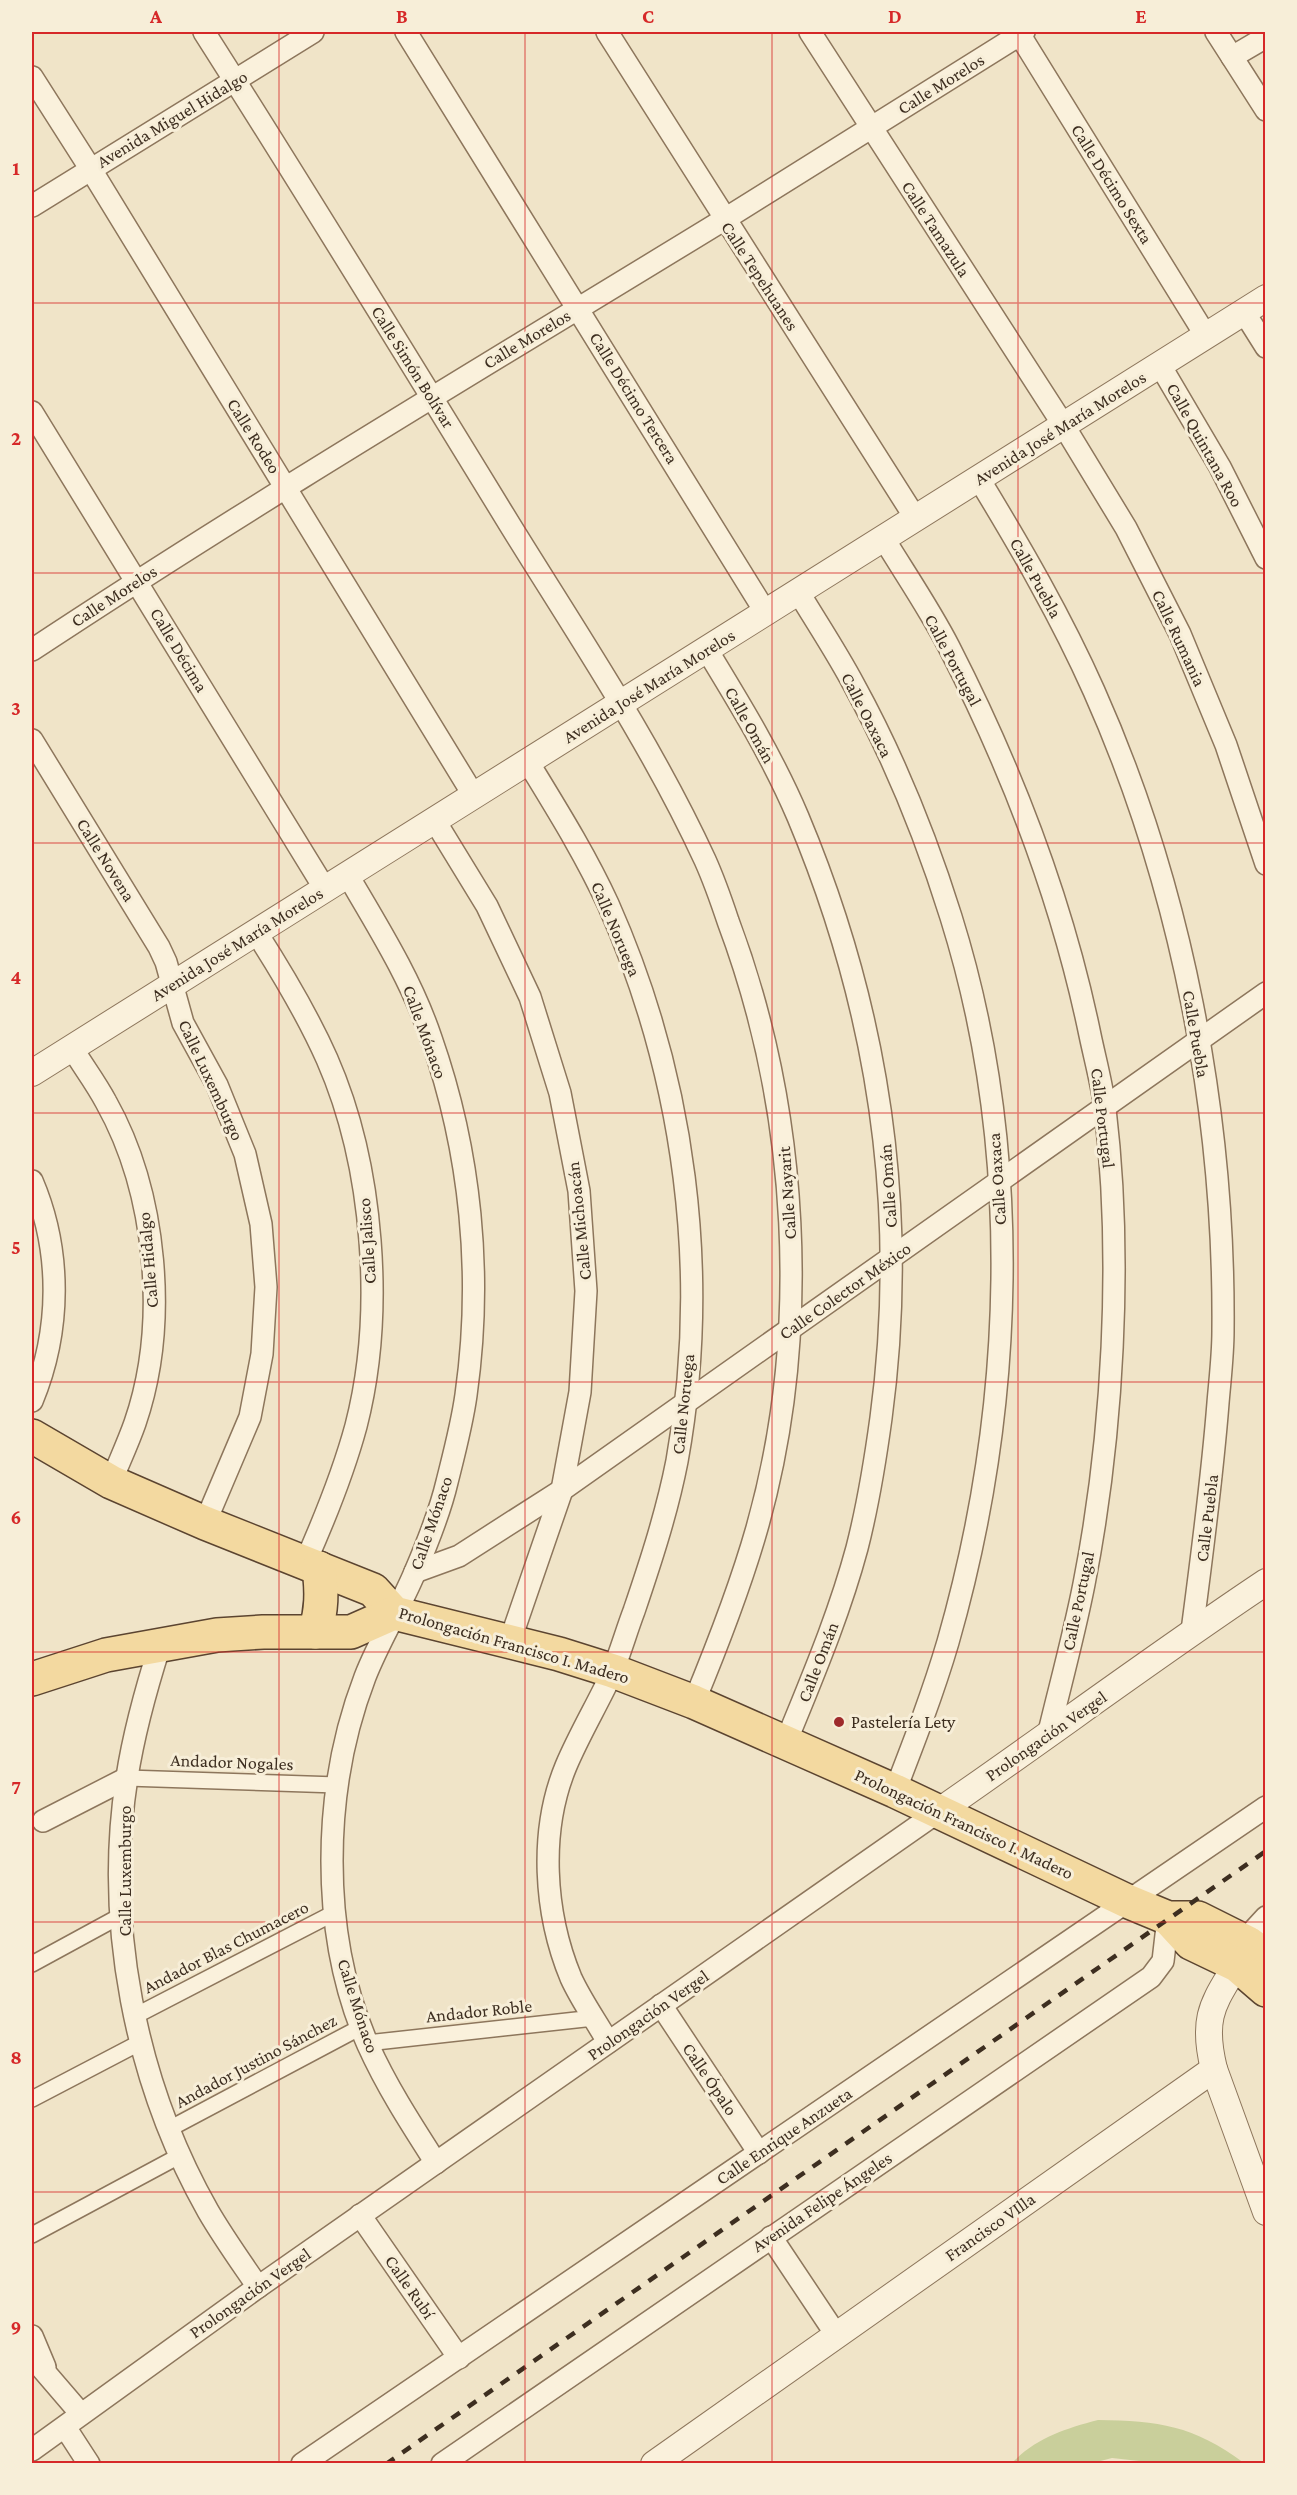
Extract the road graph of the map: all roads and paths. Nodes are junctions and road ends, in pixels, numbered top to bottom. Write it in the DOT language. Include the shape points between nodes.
graph roads {
  1 [pos="204,32"];
  2 [pos="313,32"];
  3 [pos="406,32"];
  4 [pos="607,32"];
  5 [pos="810,32"];
  6 [pos="1021,32"];
  7 [pos="1216,32"];
  8 [pos="1266,37"];
  9 [pos="1232,57"];
  10 [pos="32,77"];
  11 [pos="235,81"];
  12 [pos="1266,110"];
  13 [pos="871,129"];
  14 [pos="90,168"];
  15 [pos="32,206"];
  16 [pos="724,220"];
  17 [pos="1266,298"];
  18 [pos="578,308"];
  19 [pos="1244,312"];
  20 [pos="1206,336"];
  21 [pos="1266,347"];
  22 [pos="1160,365"];
  23 [pos="431,397"];
  24 [pos="32,412"];
  25 [pos="1064,426"];
  26 [pos="980,479"];
  27 [pos="286,489"];
  28 [pos="916,519"];
  29 [pos="884,539"];
  30 [pos="1266,558"];
  31 [pos="137,580"];
  32 [pos="799,593"];
  33 [pos="766,613"];
  34 [pos="32,650"];
  35 [pos="707,650"];
  36 [pos="620,704"];
  37 [pos="32,740"];
  38 [pos="528,762"];
  39 [pos="474,796"];
  40 [pos="435,821"];
  41 [pos="1266,864"];
  42 [pos="347,874"];
  43 [pos="325,889"];
  44 [pos="256,932"];
  45 [pos="172,985"];
  46 [pos="1266,993"];
  47 [pos="1198,1040"];
  48 [pos="72,1048"];
  49 [pos="33,1069"];
  50 [pos="1105,1107"];
  51 [pos="32,1181"];
  52 [pos="1000,1182"];
  53 [pos="892,1258"];
  54 [pos="789,1330"];
  55 [pos="32,1401"];
  56 [pos="685,1404"];
  57 [pos="32,1436"];
  58 [pos="111,1482"];
  59 [pos="562,1490"];
  60 [pos="205,1523"];
  61 [pos="312,1566"];
  62 [pos="415,1572"];
  63 [pos="1266,1582"];
  64 [pos="394,1613"];
  65 [pos="1192,1631"];
  66 [pos="315,1632"];
  67 [pos="510,1641"];
  68 [pos="160,1645"];
  69 [pos="613,1671"];
  70 [pos="32,1678"];
  71 [pos="694,1702"];
  72 [pos="1048,1736"];
  73 [pos="786,1742"];
  74 [pos="127,1778"];
  75 [pos="337,1785"];
  76 [pos="895,1791"];
  77 [pos="1266,1807"];
  78 [pos="938,1812"];
  79 [pos="37,1824"];
  80 [pos="1127,1901"];
  81 [pos="334,1913"];
  82 [pos="122,1915"];
  83 [pos="1168,1918"];
  84 [pos="1254,1945"];
  85 [pos="32,1964"];
  86 [pos="1266,1990"];
  87 [pos="661,2006"];
  88 [pos="135,2016"];
  89 [pos="594,2018"];
  90 [pos="364,2035"];
  91 [pos="141,2042"];
  92 [pos="608,2042"];
  93 [pos="1214,2069"];
  94 [pos="32,2099"];
  95 [pos="169,2129"];
  96 [pos="759,2153"];
  97 [pos="181,2155"];
  98 [pos="436,2163"];
  99 [pos="1266,2212"];
  100 [pos="360,2215"];
  101 [pos="32,2235"];
  102 [pos="771,2237"];
  103 [pos="258,2287"];
  104 [pos="32,2336"];
  105 [pos="837,2336"];
  106 [pos="32,2357"];
  107 [pos="459,2358"];
  108 [pos="49,2376"];
  109 [pos="73,2420"];
  110 [pos="32,2450"];
  111 [pos="89,2463"];
  112 [pos="302,2463"];
  113 [pos="442,2463"];
  114 [pos="654,2463"];
  1 -- 11 [label="street, Calle Simón Bolívar"];
  2 -- 11 [label="street, Avenida Miguel Hidalgo"];
  3 -- 18 [label="street, Calle Décimo Tercera"];
  4 -- 16 [label="street, Calle Tepehuanes"];
  5 -- 13 [label="street, Calle Tamazula"];
  6 -- 13 [label="street, Calle Morelos"];
  6 -- 20 [label="street, Calle Décimo Sexta"];
  7 -- 9 [label="street"];
  8 -- 9 [label="street"];
  9 -- 12 [label="street"];
  10 -- 14 [label="street, Calle Rodeo"];
  11 -- 14 [label="street, Avenida Miguel Hidalgo"];
  11 -- 23 [label="street, Calle Simón Bolívar"];
  13 -- 16 [label="street, Calle Morelos"];
  13 -- 25 [label="street, Calle Tamazula"];
  14 -- 15 [label="street, Avenida Miguel Hidalgo"];
  14 -- 27 [label="street, Calle Rodeo"];
  16 -- 18 [label="street, Calle Morelos"];
  16 -- 28 [label="street, Calle Tepehuanes"];
  17 -- 19 [label="street, Avenida José María Morelos"];
  18 -- 23 [label="street, Calle Morelos"];
  18 -- 33 [label="street, Calle Décimo Tercera"];
  19 -- 20 [label="street, Avenida José María Morelos"];
  19 -- 21 [label="street"];
  20 -- 22 [label="street, Avenida José María Morelos"];
  22 -- 25 [label="street, Avenida José María Morelos"];
  22 -- 30 [label="street, Calle Quintana Roo" via="1220,467"];
  23 -- 27 [label="street, Calle Morelos"];
  23 -- 36 [label="street, Calle Simón Bolívar"];
  24 -- 31 [label="street, Calle Décima"];
  25 -- 26 [label="street, Avenida José María Morelos"];
  25 -- 41 [label="street, Calle Rumania" via="1126,528 1180,634 1226,745"];
  26 -- 28 [label="street, Avenida José María Morelos"];
  26 -- 47 [label="street, Calle Puebla" via="1051,603 1094,692 1139,805 1174,921"];
  27 -- 31 [label="street, Calle Morelos"];
  27 -- 39 [label="street, Calle Rodeo"];
  28 -- 29 [label="street, Avenida José María Morelos"];
  29 -- 32 [label="street, Avenida José María Morelos"];
  29 -- 50 [label="street, Calle Portugal" via="947,644 1009,775 1046,869 1080,987"];
  31 -- 34 [label="street, Calle Morelos"];
  31 -- 43 [label="street, Calle Décima"];
  32 -- 33 [label="street, Avenida José María Morelos"];
  32 -- 52 [label="street, Calle Oaxaca" via="854,685 887,752 951,917 987,1070"];
  33 -- 35 [label="street, Avenida José María Morelos"];
  35 -- 36 [label="street, Avenida José María Morelos"];
  35 -- 53 [label="street, Calle Omán" via="756,731 797,815 833,907 872,1053 888,1160"];
  36 -- 38 [label="street, Avenida José María Morelos"];
  36 -- 54 [label="street, Calle Nayarit" via="664,777 707,865 745,965 767,1048 783,1138 791,1244"];
  37 -- 45 [label="street, Calle Novena" via="159,947"];
  38 -- 39 [label="street, Avenida José María Morelos"];
  38 -- 56 [label="street, Calle Noruega" via="607,903 641,988 662,1059 689,1214 692,1301"];
  39 -- 40 [label="street, Avenida José María Morelos"];
  40 -- 42 [label="street, Avenida José María Morelos"];
  40 -- 59 [label="street, Calle Michoacán" via="487,906 530,997 560,1093 569,1137 579,1191 586,1291 580,1392"];
  42 -- 43 [label="street, Avenida José María Morelos"];
  42 -- 62 [label="street, Calle Mónaco" via="394,952 431,1036 456,1124 471,1214 474,1306 466,1397 446,1486"];
  43 -- 44 [label="street, Avenida José María Morelos"];
  44 -- 45 [label="street, Avenida José María Morelos"];
  44 -- 61 [label="street, Calle Jalisco" via="296,995 328,1061 352,1132 368,1225 372,1278 369,1352 356,1425"];
  45 -- 48 [label="street, Avenida José María Morelos"];
  45 -- 60 [label="street, Calle Luxemburgo" via="183,1023 218,1085 245,1154 261,1224 266,1287 262,1354 249,1417"];
  46 -- 47 [label="street, Calle Colector México"];
  47 -- 50 [label="street, Calle Colector México"];
  47 -- 65 [label="street, Calle Puebla" via="1219,1184 1224,1333 1212,1481"];
  48 -- 49 [label="street, Avenida José María Morelos"];
  48 -- 58 [label="street, Calle Hidalgo" via="107,1103 133,1163 149,1227 155,1292 150,1358 136,1422"];
  50 -- 52 [label="street, Calle Colector México"];
  50 -- 72 [label="street, Calle Portugal" via="1113,1269 1105,1433 1084,1584"];
  51 -- 55 [label="street" via="41,1203 53,1260 54,1319 42,1376"];
  52 -- 53 [label="street, Calle Colector México"];
  52 -- 76 [label="street, Calle Oaxaca" via="1002,1285 987,1466 948,1642"];
  53 -- 54 [label="street, Calle Colector México"];
  53 -- 73 [label="street, Calle Omán" via="889,1357 871,1486 832,1630"];
  54 -- 56 [label="street, Calle Colector México"];
  54 -- 71 [label="street, Calle Nayarit" via="778,1433 758,1525 731,1613"];
  56 -- 59 [label="street, Calle Colector México"];
  56 -- 69 [label="street, Calle Noruega" via="661,1530"];
  57 -- 58 [label="main road, Prolongación Francisco I. Madero"];
  58 -- 60 [label="main road, Prolongación Francisco I. Madero"];
  59 -- 62 [label="street, Calle Colector México" via="459,1556"];
  59 -- 67 [label="street, Calle Michoacán"];
  60 -- 61 [label="main road, Prolongación Francisco I. Madero"];
  61 -- 64 [label="main road, Prolongación Francisco I. Madero" via="373,1590"];
  61 -- 66 [label="main road" via="322,1592"];
  62 -- 64 [label="street, Calle Mónaco"];
  63 -- 65 [label="street, Prolongación Vergel"];
  64 -- 66 [label="main road" via="351,1632"];
  64 -- 67 [label="main road, Prolongación Francisco I. Madero"];
  64 -- 75 [label="street, Calle Mónaco" via="356,1704"];
  65 -- 72 [label="street, Prolongación Vergel"];
  66 -- 68 [label="main road" via="217,1635"];
  67 -- 69 [label="main road, Prolongación Francisco I. Madero"];
  68 -- 70 [label="main road"];
  68 -- 74 [label="street, Calle Luxemburgo" via="140,1711"];
  69 -- 71 [label="main road, Prolongación Francisco I. Madero"];
  69 -- 89 [label="street, Calle Noruega" via="565,1768 550,1825 548,1872 554,1921 571,1978"];
  71 -- 73 [label="main road, Prolongación Francisco I. Madero"];
  72 -- 78 [label="street, Prolongación Vergel"];
  73 -- 76 [label="main road, Prolongación Francisco I. Madero"];
  74 -- 75 [label="street, Andador Nogales"];
  74 -- 79 [label="street"];
  74 -- 82 [label="street, Calle Luxemburgo" via="121,1838"];
  75 -- 81 [label="street, Calle Mónaco" via="331,1849"];
  76 -- 78 [label="main road, Prolongación Francisco I. Madero"];
  77 -- 80 [label="street, Calle Enrique Anzueta"];
  78 -- 80 [label="main road, Prolongación Francisco I. Madero"];
  78 -- 87 [label="street, Prolongación Vergel"];
  80 -- 83 [label="main road, Prolongación Francisco I. Madero"];
  80 -- 96 [label="street, Calle Enrique Anzueta"];
  81 -- 88 [label="street, Andador Blas Chumacero"];
  81 -- 90 [label="street, Calle Mónaco" via="344,1971"];
  82 -- 85 [label="street"];
  82 -- 88 [label="street, Calle Luxemburgo"];
  83 -- 84 [label="main road, Prolongación Francisco I. Madero" via="1198,1918"];
  83 -- 102 [label="street, Avenida Felipe Ángeles" via="1163,1961 1151,1977"];
  84 -- 86 [label="main road, Prolongación Francisco I. Madero"];
  84 -- 93 [label="street" via="1215,2000 1208,2022"];
  87 -- 92 [label="street, Prolongación Vergel"];
  87 -- 96 [label="street, Calle Ópalo"];
  88 -- 91 [label="street, Calle Luxemburgo"];
  89 -- 90 [label="street, Andador Roble"];
  89 -- 92 [label="street, Calle Noruega"];
  90 -- 95 [label="street, Andador Justino Sánchez"];
  90 -- 98 [label="street, Calle Mónaco" via="398,2105"];
  91 -- 94 [label="street"];
  91 -- 95 [label="street, Calle Luxemburgo"];
  92 -- 98 [label="street, Prolongación Vergel"];
  93 -- 99 [label="street"];
  93 -- 105 [label="street, Francisco VIlla"];
  95 -- 97 [label="street, Calle Luxemburgo"];
  96 -- 107 [label="street, Calle Enrique Anzueta"];
  97 -- 101 [label="street"];
  97 -- 103 [label="street, Calle Luxemburgo" via="208,2211"];
  98 -- 100 [label="street, Prolongación Vergel"];
  100 -- 103 [label="street, Prolongación Vergel"];
  100 -- 107 [label="street, Calle Rubí"];
  102 -- 105 [label="street"];
  102 -- 113 [label="street, Avenida Felipe Ángeles"];
  103 -- 109 [label="street, Prolongación Vergel"];
  104 -- 108 [label="street"];
  105 -- 114 [label="street, Francisco VIlla"];
  106 -- 108 [label="street"];
  107 -- 112 [label="street, Calle Enrique Anzueta"];
  108 -- 109 [label="street"];
  109 -- 110 [label="street, Prolongación Vergel"];
  109 -- 111 [label="street"];
}
